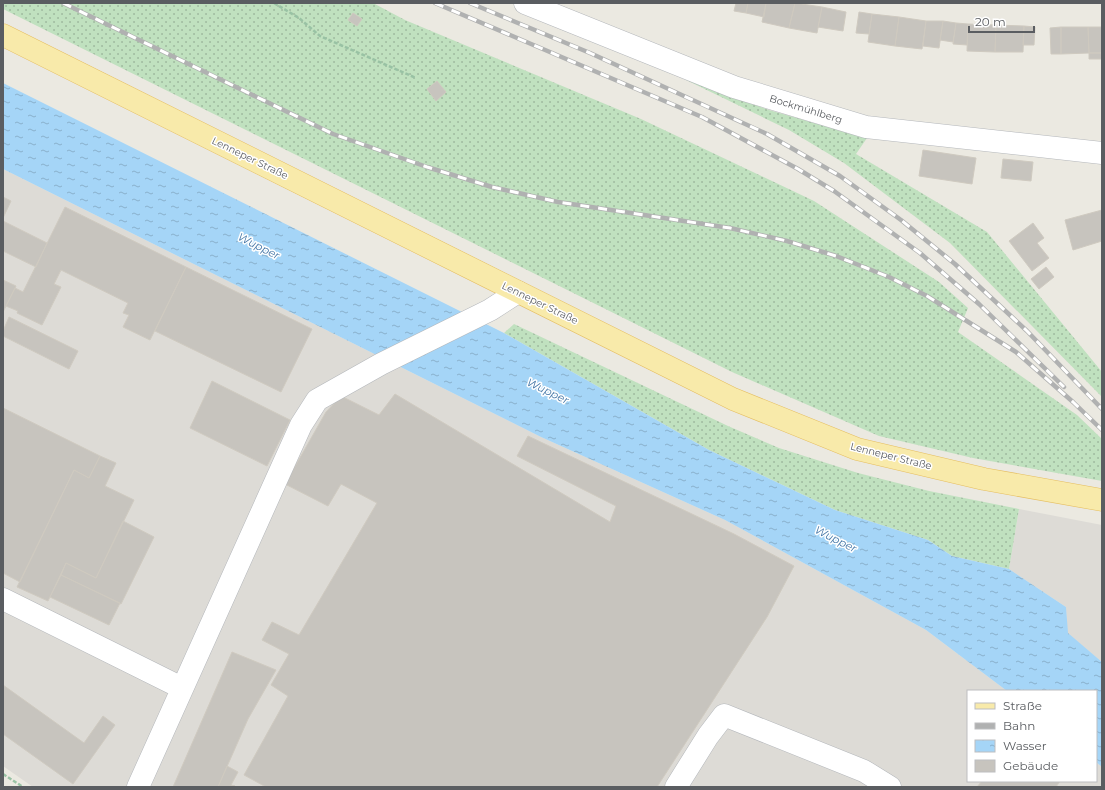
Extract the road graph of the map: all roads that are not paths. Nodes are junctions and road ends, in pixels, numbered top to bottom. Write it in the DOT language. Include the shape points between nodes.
graph roads {
  1 [pos="525,3"];
  2 [pos="3,36"];
  3 [pos="1102,153"];
  4 [pos="518,292"];
  5 [pos="1102,500"];
  6 [pos="3,599"];
  7 [pos="182,688"];
  8 [pos="138,787"];
  9 [pos="676,787"];
  10 [pos="890,787"];
  1 -- 3 [label="street, Bockmühlberg" via="734,87 866,127"];
  2 -- 4 [label="main road, Lenneper Straße"];
  4 -- 5 [label="main road, Lenneper Straße" via="733,399 857,449 984,479"];
  4 -- 7 [label="street" via="490,310 381,364 317,400 301,425"];
  6 -- 7 [label="street"];
  7 -- 8 [label="street"];
  9 -- 10 [label="street" via="724,714 864,772"];
}
